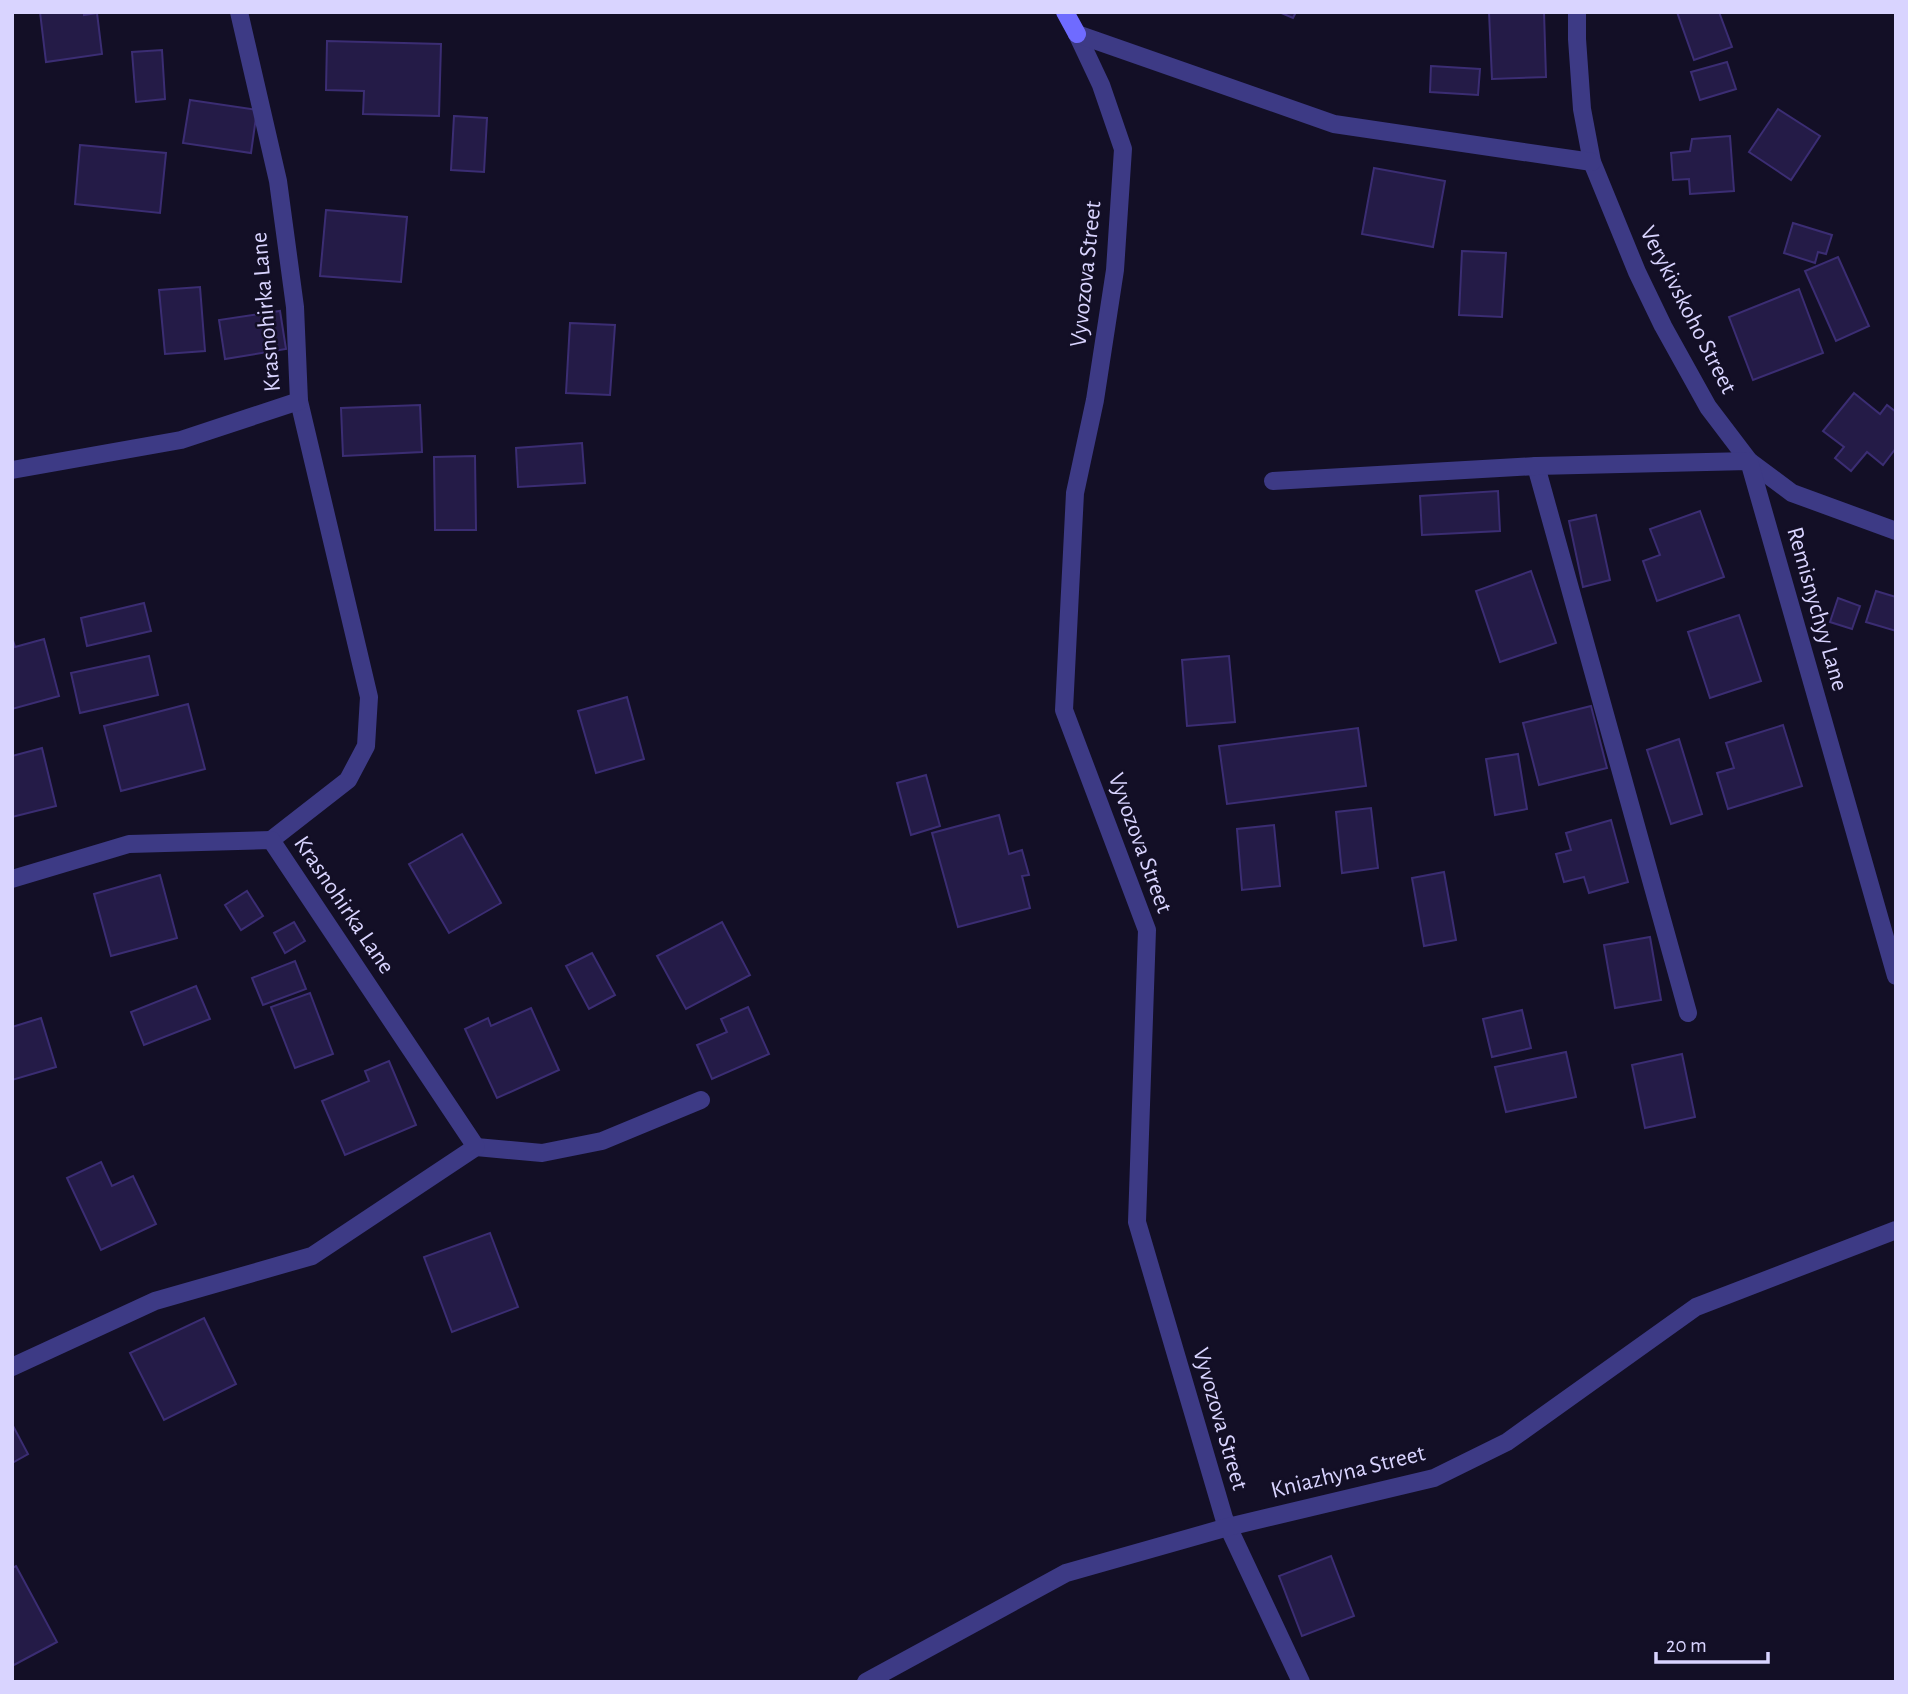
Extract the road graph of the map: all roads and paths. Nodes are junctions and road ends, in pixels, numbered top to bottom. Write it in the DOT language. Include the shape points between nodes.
graph roads {
  1 [pos="239,12"];
  2 [pos="1065,12"];
  3 [pos="1577,12"];
  4 [pos="1077,34"];
  5 [pos="1592,162"];
  6 [pos="299,401"];
  7 [pos="1749,461"];
  8 [pos="1536,466"];
  9 [pos="12,470"];
  10 [pos="1273,481"];
  11 [pos="1896,531"];
  12 [pos="271,840"];
  13 [pos="12,879"];
  14 [pos="1896,976"];
  15 [pos="1688,1013"];
  16 [pos="701,1100"];
  17 [pos="476,1147"];
  18 [pos="1896,1230"];
  19 [pos="12,1367"];
  20 [pos="1228,1527"];
  21 [pos="866,1682"];
  22 [pos="1301,1682"];
  1 -- 6 [label="street, Krasnohirka Lane" via="278,181 295,307"];
  2 -- 4 [label="street, Vyvozova Street"];
  3 -- 5 [label="street, Verykivskoho Street" via="1582,109"];
  4 -- 5 [label="street" via="1334,124"];
  4 -- 20 [label="street, Vyvozova Street" via="1123,149 1115,270 1075,494 1064,709 1147,930 1137,1222"];
  5 -- 7 [label="street, Verykivskoho Street" via="1663,326 1708,407"];
  6 -- 9 [label="street, Krasnohirka Lane" via="181,440"];
  6 -- 12 [label="street" via="369,697 367,734 366,746 348,780"];
  7 -- 8 [label="street"];
  7 -- 11 [label="street, Verykivskoho Street" via="1791,493"];
  7 -- 14 [label="street, Remisnychyy Lane"];
  8 -- 10 [label="street"];
  8 -- 15 [label="street"];
  12 -- 13 [label="street, Krasnohirka Lane" via="129,844"];
  12 -- 17 [label="street, Krasnohirka Lane"];
  16 -- 17 [label="street" via="602,1142 542,1153"];
  17 -- 19 [label="street" via="312,1256 155,1301"];
  18 -- 20 [label="street, Kniazhyna Street" via="1696,1307 1507,1442 1434,1478"];
  20 -- 21 [label="street, Kniazhyna Street" via="1066,1573"];
  20 -- 22 [label="street, Vyvozova Street"];
}
